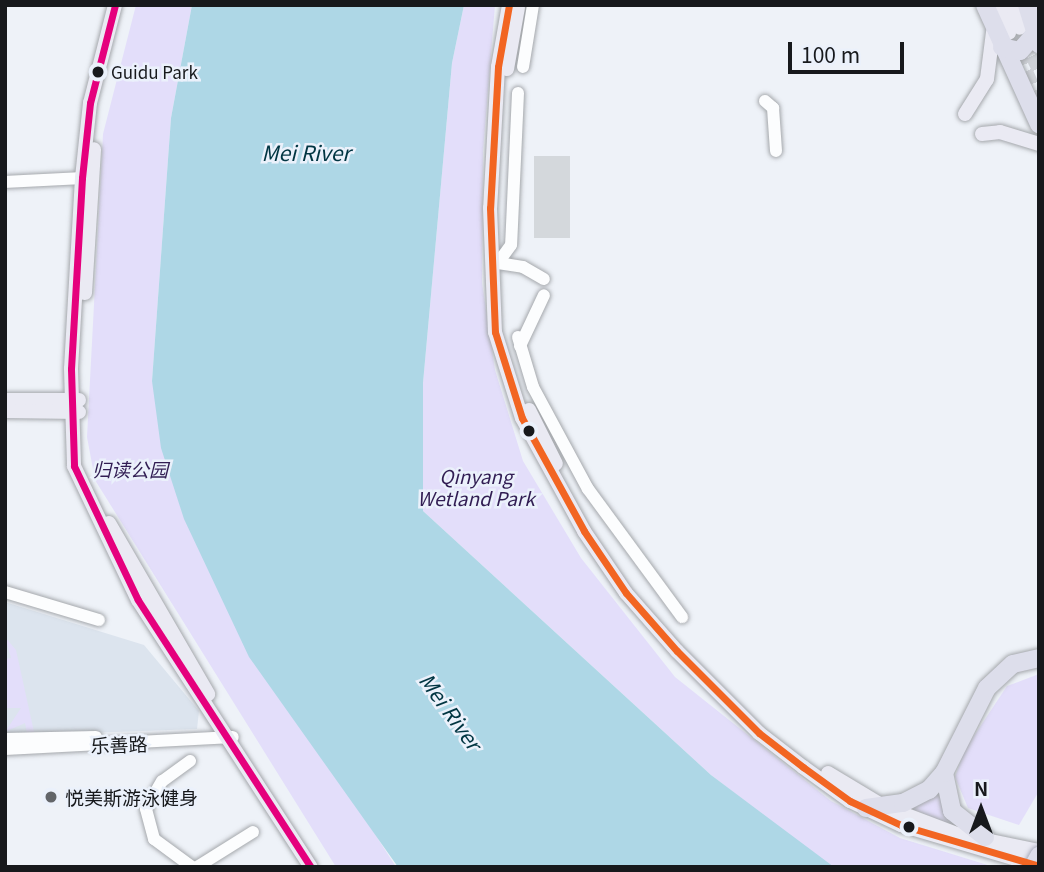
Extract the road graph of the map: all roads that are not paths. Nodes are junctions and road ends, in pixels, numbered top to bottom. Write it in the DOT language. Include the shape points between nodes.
graph roads {
  1 [pos="115,5"];
  2 [pos="124,5"];
  3 [pos="509,5"];
  4 [pos="519,5"];
  5 [pos="533,5"];
  6 [pos="985,5"];
  7 [pos="1001,5"];
  8 [pos="1012,5"];
  9 [pos="1022,29"];
  10 [pos="523,67"];
  11 [pos="518,93"];
  12 [pos="765,101"];
  13 [pos="965,114"];
  14 [pos="1039,124"];
  15 [pos="982,134"];
  16 [pos="1039,144"];
  17 [pos="776,151"];
  18 [pos="82,178"];
  19 [pos="5,182"];
  20 [pos="498,263"];
  21 [pos="544,279"];
  22 [pos="544,295"];
  23 [pos="5,400"];
  24 [pos="75,406"];
  25 [pos="5,411"];
  26 [pos="5,592"];
  27 [pos="682,617"];
  28 [pos="99,620"];
  29 [pos="1039,649"];
  30 [pos="1039,658"];
  31 [pos="227,734"];
  32 [pos="5,739"];
  33 [pos="5,748"];
  34 [pos="190,761"];
  35 [pos="944,773"];
  36 [pos="871,804"];
  37 [pos="253,832"];
  38 [pos="985,837"];
  39 [pos="1034,852"];
  40 [pos="1039,866"];
  41 [pos="195,867"];
  42 [pos="313,867"];
  43 [pos="1033,867"];
  1 -- 18 [label="main road" via="90,103"];
  2 -- 24 [label="main road" via="97,103"];
  3 -- 36 [label="main road" via="498,67 489,247 495,332 522,418 605,564 677,651 759,733"];
  4 -- 20 [label="main road" via="507,70"];
  5 -- 10 [label="street"];
  6 -- 9 [label="highway"];
  7 -- 9 [label="main road"];
  8 -- 9 [label="main road"];
  9 -- 13 [label="main road"];
  9 -- 14 [label="highway"];
  11 -- 20 [label="street" via="511,245"];
  12 -- 17 [label="street" via="773,108"];
  15 -- 16 [label="main road" via="1000,132"];
  18 -- 19 [label="street"];
  18 -- 24 [label="main road"];
  20 -- 21 [label="street" via="523,267"];
  20 -- 36 [label="main road" via="504,331 517,384 586,521 637,592 702,666 781,739"];
  22 -- 27 [label="street" via="519,342 533,387 588,489"];
  23 -- 24 [label="main road"];
  24 -- 25 [label="main road"];
  24 -- 31 [label="main road" via="85,481"];
  26 -- 28 [label="street"];
  29 -- 36 [label="highway" via="1011,655 989,673 926,781"];
  30 -- 35 [label="highway" via="1013,664 987,688"];
  31 -- 32 [label="street, 乐善路"];
  31 -- 33 [label="street, 乐善路"];
  31 -- 42 [label="main road"];
  34 -- 41 [label="street" via="162,781 146,809 154,839"];
  35 -- 36 [label="highway" via="917,798"];
  35 -- 38 [label="highway" via="952,811"];
  36 -- 38 [label="main road" via="957,834"];
  36 -- 40 [label="main road" via="946,841"];
  37 -- 41 [label="street"];
  38 -- 39 [label="main road"];
  39 -- 43 [label="highway, bridge"];
}
